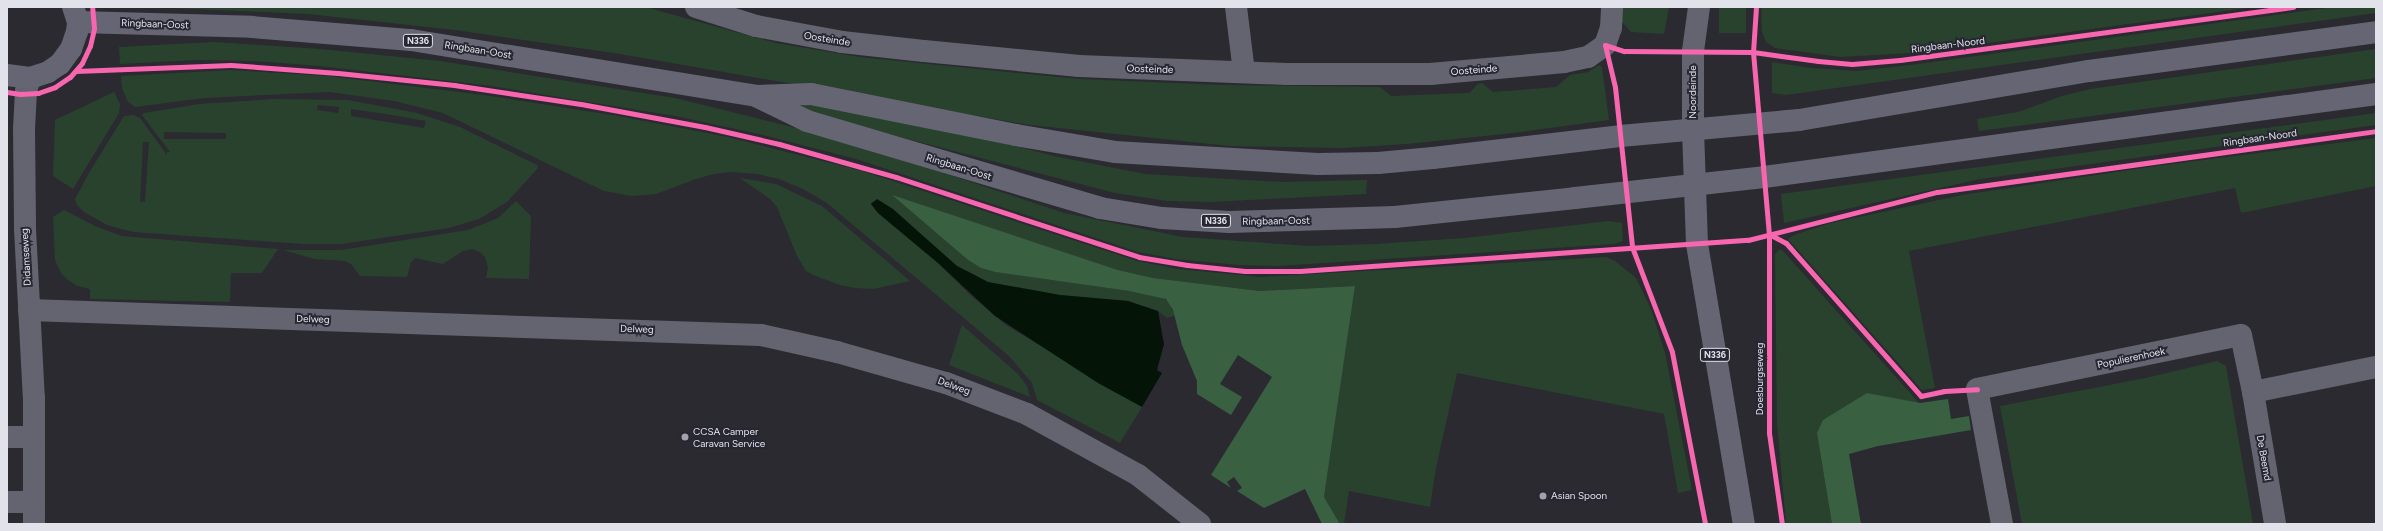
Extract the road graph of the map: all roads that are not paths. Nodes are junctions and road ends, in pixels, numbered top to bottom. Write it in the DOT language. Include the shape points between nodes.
graph roads {
  1 [pos="696,7"];
  2 [pos="1236,7"];
  3 [pos="1612,7"];
  4 [pos="1699,7"];
  5 [pos="75,15"];
  6 [pos="2376,32"];
  7 [pos="1244,72"];
  8 [pos="7,74"];
  9 [pos="30,78"];
  10 [pos="2376,94"];
  11 [pos="756,96"];
  12 [pos="1693,130"];
  13 [pos="1694,185"];
  14 [pos="29,310"];
  15 [pos="2376,367"];
  16 [pos="2253,392"];
  17 [pos="34,436"];
  18 [pos="7,437"];
  19 [pos="7,502"];
  20 [pos="34,502"];
  21 [pos="34,524"];
  22 [pos="1200,524"];
  23 [pos="1744,524"];
  24 [pos="2002,524"];
  25 [pos="2275,524"];
  1 -- 7 [label="street, Oosteinde" via="756,26 842,42 1079,66"];
  2 -- 7 [label="street"];
  3 -- 7 [label="street, Oosteinde" via="1611,28 1605,45 1588,57 1564,62 1430,74"];
  4 -- 12 [label="street, Noordeinde" via="1693,51"];
  5 -- 9 [label="main road, N336" via="71,50 60,64 48,72"];
  5 -- 11 [label="main road, Ringbaan-Oost / N336" via="411,40"];
  6 -- 12 [label="main road" via="2088,71 1799,120"];
  8 -- 9 [label="main road, N336"];
  9 -- 14 [label="street, Didamseweg" via="24,114"];
  10 -- 13 [label="main road"];
  11 -- 12 [label="main road, Ringbaan-Oost / N336" via="810,94 1114,152 1318,164 1378,163"];
  11 -- 13 [label="main road, Ringbaan-Oost / N336" via="807,121 1036,190 1100,208 1162,218 1229,222 1395,217"];
  12 -- 13 [label="main road, N336"];
  13 -- 23 [label="main road, N336" via="1697,244 1704,292"];
  14 -- 17 [label="street, Didamseweg"];
  14 -- 22 [label="street, Delweg" via="761,335 837,352 946,383 1027,414 1138,475"];
  15 -- 16 [label="street"];
  16 -- 24 [label="street, Populierenhoek" via="2241,335 1977,389"];
  16 -- 25 [label="street, De Beemd"];
  17 -- 18 [label="street"];
  17 -- 20 [label="street, Didamseweg"];
  19 -- 20 [label="street"];
  20 -- 21 [label="street, Didamseweg"];
}
